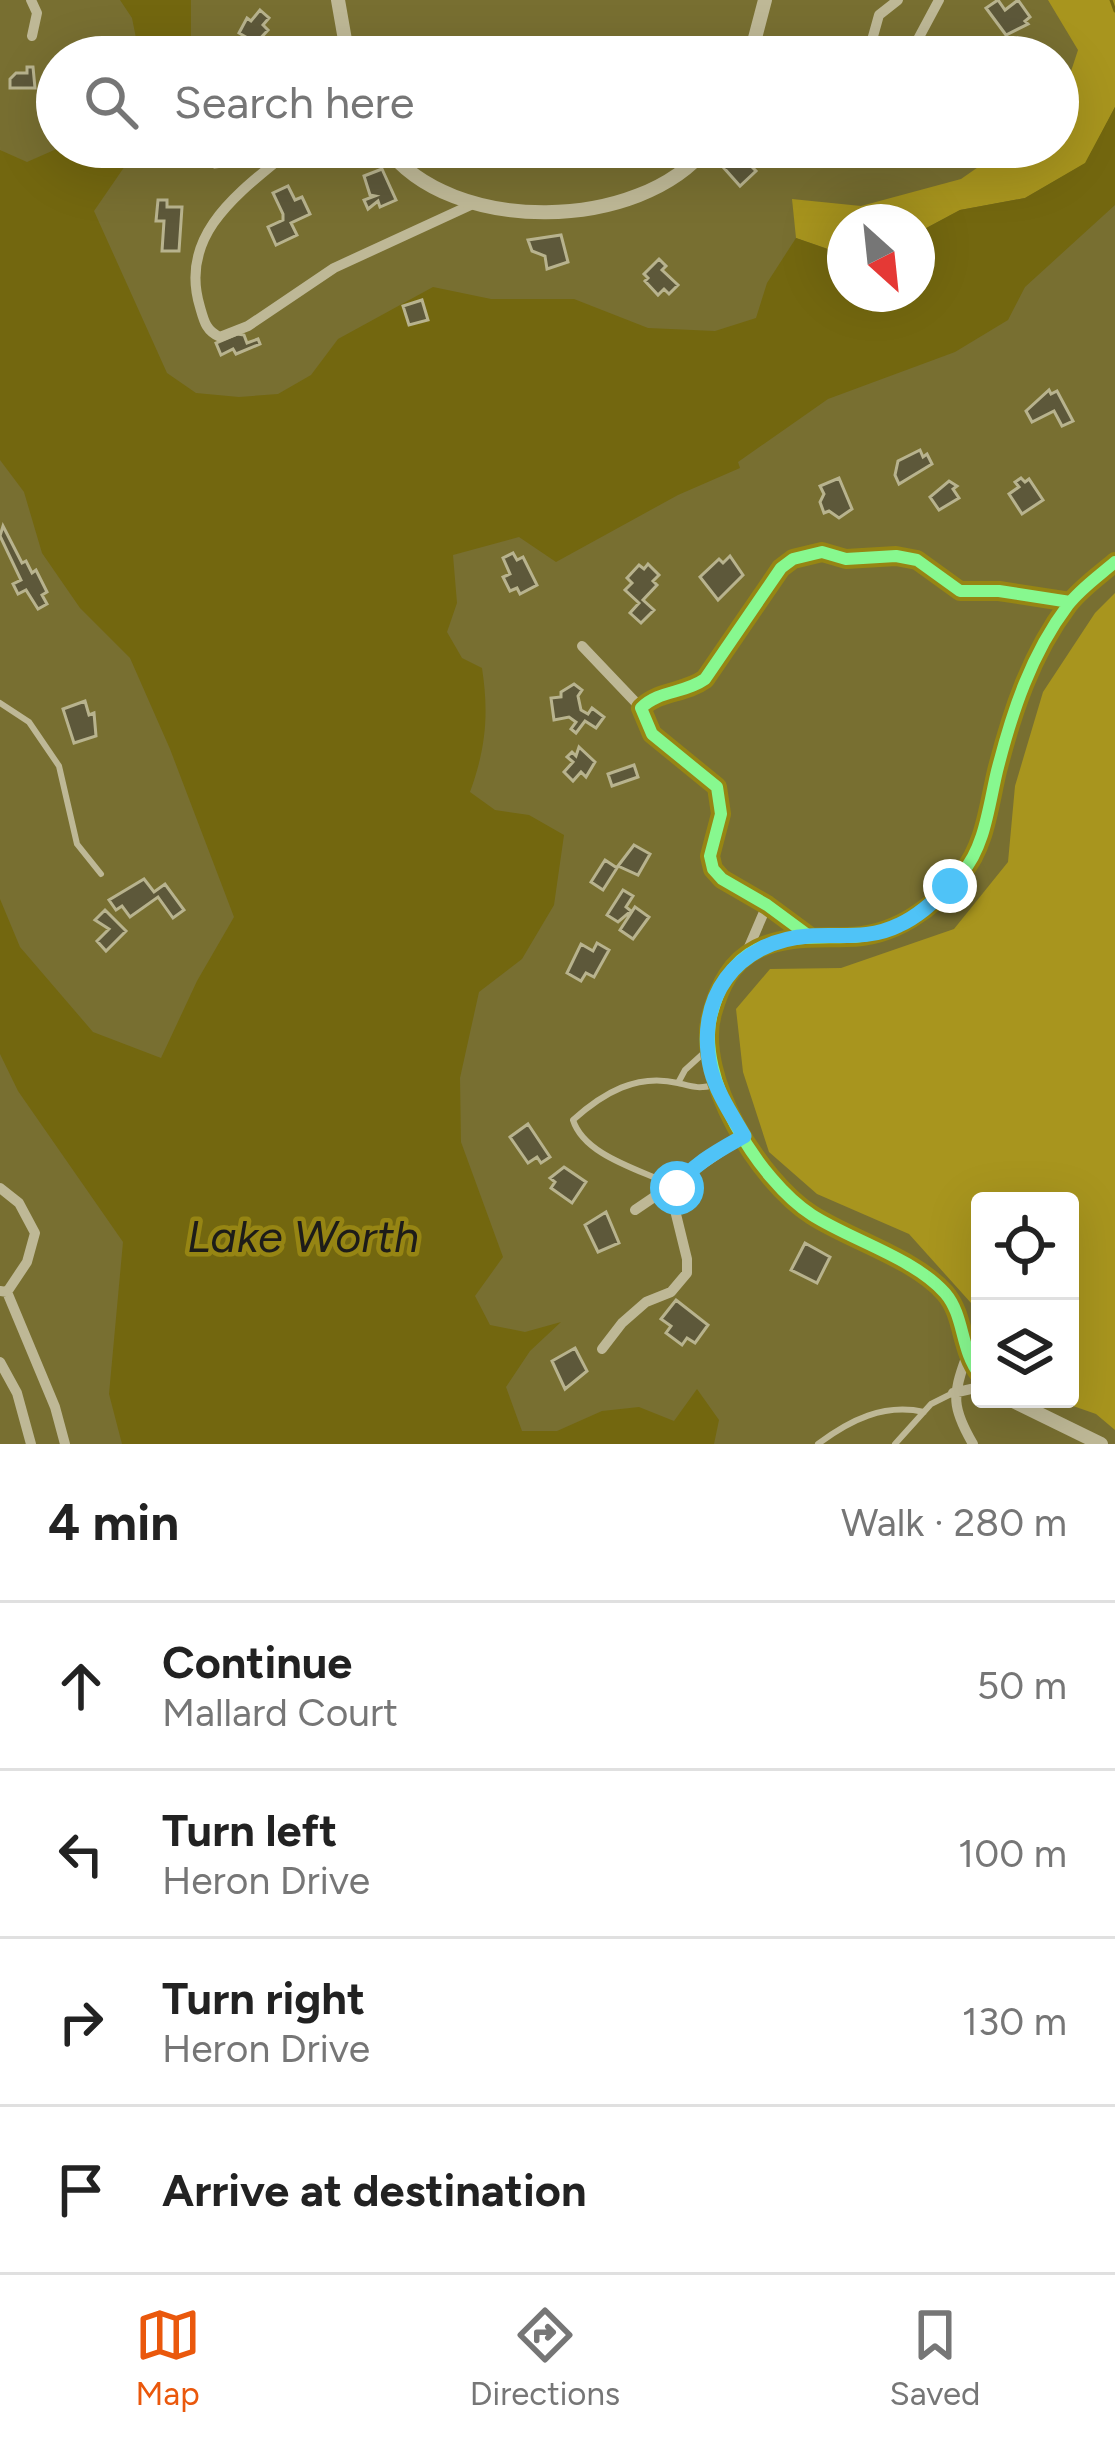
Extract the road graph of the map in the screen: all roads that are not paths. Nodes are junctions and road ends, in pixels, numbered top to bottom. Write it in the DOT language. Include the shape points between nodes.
graph roads {
  1 [pos="31,0"];
  2 [pos="338,0"];
  3 [pos="765,0"];
  4 [pos="898,0"];
  5 [pos="939,0"];
  6 [pos="32,36"];
  7 [pos="344,36"];
  8 [pos="756,36"];
  9 [pos="873,36"];
  10 [pos="920,36"];
  11 [pos="271,168"];
  12 [pos="403,168"];
  13 [pos="689,168"];
  14 [pos="473,204"];
  15 [pos="1115,562"];
  16 [pos="1070,602"];
  17 [pos="582,646"];
  18 [pos="0,703"];
  19 [pos="641,708"];
  20 [pos="101,874"];
  21 [pos="767,904"];
  22 [pos="809,936"];
  23 [pos="746,954"];
  24 [pos="708,1049"];
  25 [pos="678,1083"];
  26 [pos="717,1084"];
  27 [pos="744,1136"];
  28 [pos="676,1183"];
  29 [pos="0,1188"];
  30 [pos="635,1210"];
  31 [pos="4,1291"];
  32 [pos="602,1349"];
  33 [pos="966,1358"];
  34 [pos="0,1362"];
  35 [pos="971,1364"];
  36 [pos="971,1389"];
  37 [pos="953,1393"];
  38 [pos="1027,1408"];
  39 [pos="924,1412"];
  40 [pos="32,1444"];
  41 [pos="65,1444"];
  42 [pos="818,1444"];
  43 [pos="895,1444"];
  44 [pos="973,1444"];
  45 [pos="1101,1444"];
  1 -- 6 [label="street"];
  2 -- 7 [label="street"];
  3 -- 8 [label="street"];
  4 -- 9 [label="street" via="879,15"];
  5 -- 10 [label="street"];
  11 -- 14 [label="street" via="206,227 194,276 204,322 220,337 334,268"];
  12 -- 14 [label="street"];
  13 -- 14 [label="street" via="595,207 528,213"];
  15 -- 16 [label="street"];
  16 -- 19 [label="street" via="960,591 917,560 896,556 798,557 781,568 705,680 652,696"];
  16 -- 22 [label="street" via="1027,673 965,870 898,926 851,938"];
  17 -- 19 [label="street"];
  18 -- 20 [label="lane" via="29,722 59,766 77,844"];
  19 -- 21 [label="street" via="652,734 717,787 713,869"];
  21 -- 22 [label="street"];
  21 -- 23 [label="street"];
  22 -- 23 [label="street"];
  23 -- 24 [label="street" via="730,968 715,1004"];
  24 -- 25 [label="lane"];
  24 -- 26 [label="street"];
  25 -- 26 [label="lane" via="693,1090"];
  25 -- 28 [label="lane" via="636,1080 573,1120 597,1150"];
  26 -- 27 [label="street"];
  27 -- 28 [label="street"];
  27 -- 33 [label="street" via="795,1203 946,1294"];
  28 -- 30 [label="street"];
  28 -- 32 [label="street" via="686,1273"];
  29 -- 31 [label="street" via="20,1203 35,1233 27,1262"];
  31 -- 41 [label="street"];
  33 -- 35 [label="street"];
  33 -- 37 [label="street"];
  34 -- 40 [label="street"];
  36 -- 37 [label="street"];
  37 -- 39 [label="lane"];
  37 -- 44 [label="street"];
  38 -- 45 [label="street"];
  39 -- 42 [label="lane" via="903,1407 867,1415"];
  39 -- 43 [label="lane"];
}
